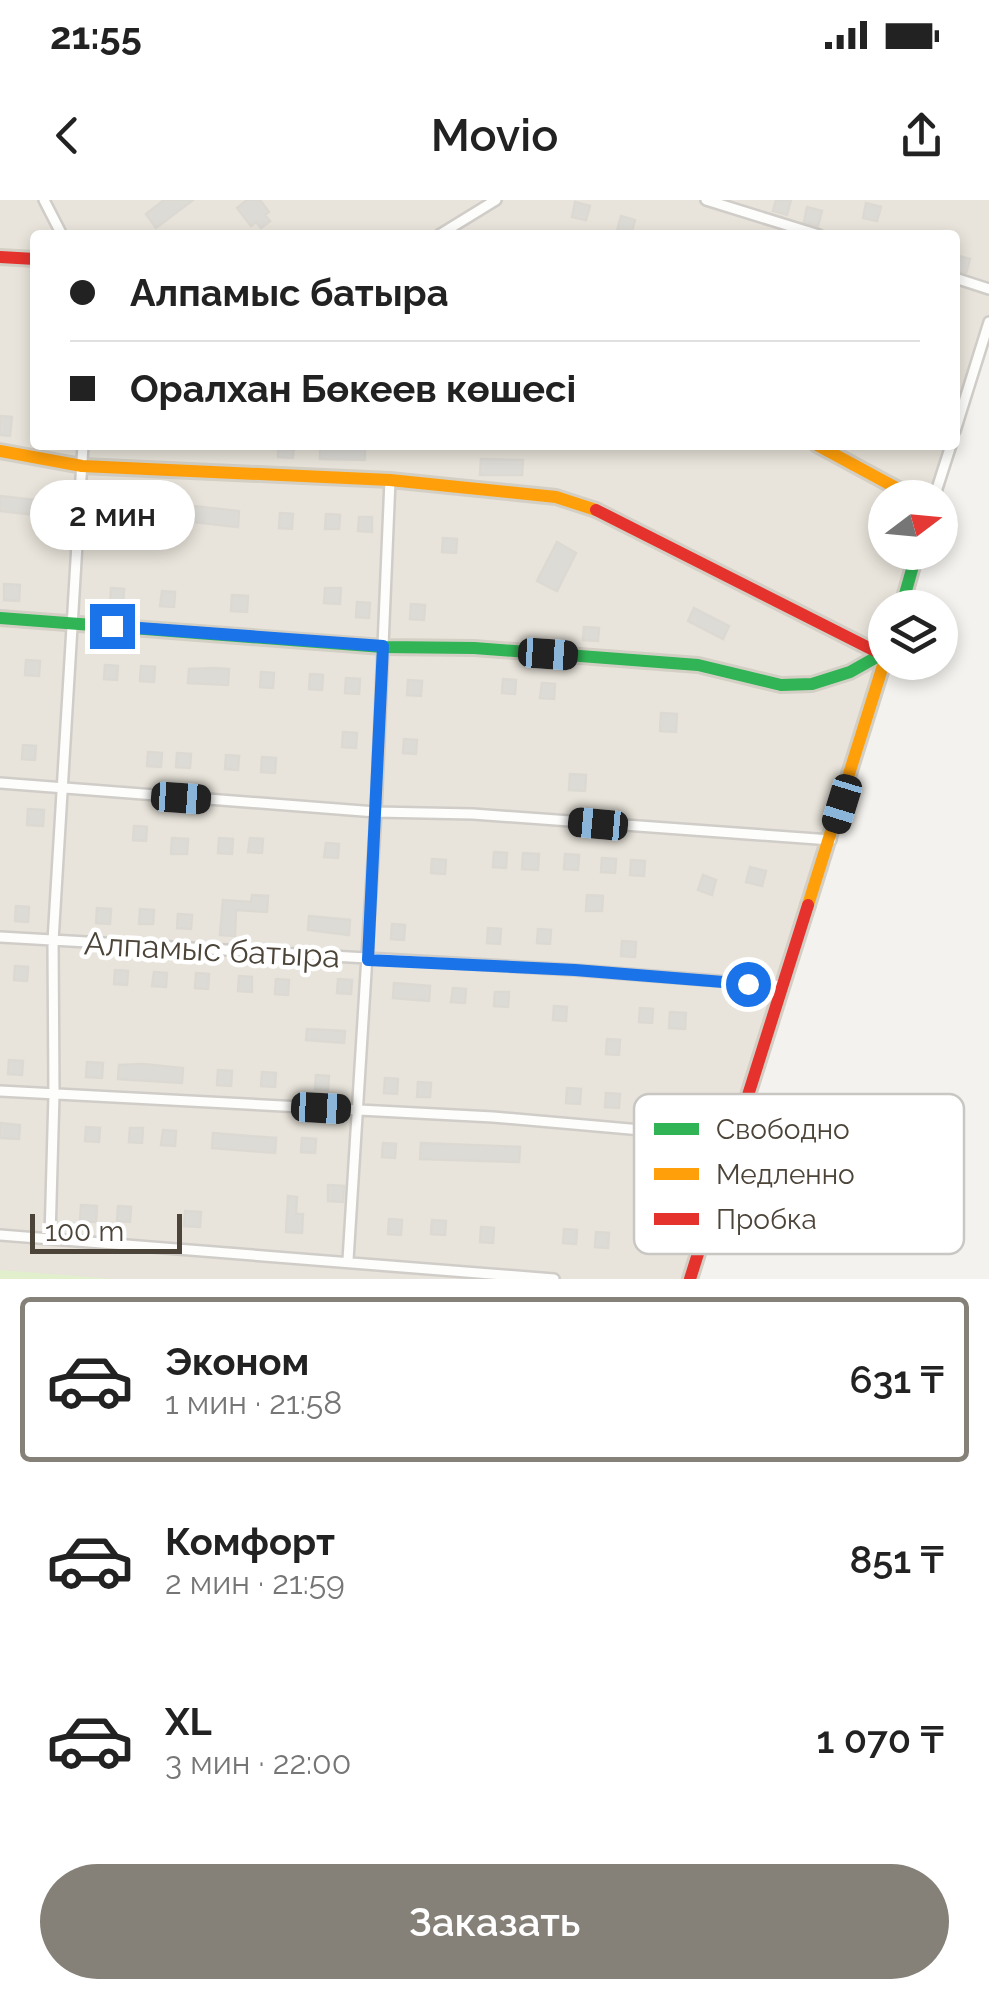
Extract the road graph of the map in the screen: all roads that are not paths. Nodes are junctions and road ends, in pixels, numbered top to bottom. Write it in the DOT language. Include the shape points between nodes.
graph roads {
  1 [pos="44,200"];
  2 [pos="496,200"];
  3 [pos="706,200"];
  4 [pos="59,230"];
  5 [pos="447,230"];
  6 [pos="803,230"];
  7 [pos="0,257"];
  8 [pos="30,259"];
  9 [pos="960,279"];
  10 [pos="989,288"];
  11 [pos="989,322"];
  12 [pos="960,415"];
  13 [pos="83,450"];
  14 [pos="825,450"];
  15 [pos="948,450"];
  16 [pos="0,451"];
  17 [pos="82,466"];
  18 [pos="390,480"];
  19 [pos="881,480"];
  20 [pos="939,480"];
  21 [pos="0,618"];
  22 [pos="73,624"];
  23 [pos="383,646"];
  24 [pos="868,648"];
  25 [pos="868,664"];
  26 [pos="877,680"];
  27 [pos="0,784"];
  28 [pos="64,790"];
  29 [pos="376,812"];
  30 [pos="830,840"];
  31 [pos="0,936"];
  32 [pos="53,941"];
  33 [pos="368,960"];
  34 [pos="783,986"];
  35 [pos="0,1090"];
  36 [pos="54,1094"];
  37 [pos="747,1094"];
  38 [pos="359,1110"];
  39 [pos="634,1129"];
  40 [pos="0,1235"];
  41 [pos="50,1236"];
  42 [pos="697,1254"];
  43 [pos="348,1260"];
  44 [pos="554,1279"];
  45 [pos="690,1279"];
  1 -- 4 [label="street"];
  2 -- 5 [label="street"];
  3 -- 6 [label="street"];
  7 -- 8 [label="street"];
  9 -- 10 [label="street"];
  11 -- 12 [label="street"];
  13 -- 17 [label="street"];
  14 -- 19 [label="street"];
  15 -- 20 [label="street"];
  16 -- 17 [label="street"];
  17 -- 18 [label="street"];
  17 -- 22 [label="street"];
  18 -- 23 [label="street"];
  18 -- 24 [label="street" via="556,496"];
  21 -- 22 [label="street"];
  22 -- 23 [label="street"];
  22 -- 28 [label="street"];
  23 -- 25 [label="street" via="698,665 781,685 824,680"];
  23 -- 29 [label="street"];
  26 -- 30 [label="street"];
  27 -- 28 [label="street"];
  28 -- 29 [label="street"];
  28 -- 32 [label="street"];
  29 -- 30 [label="street"];
  29 -- 33 [label="street"];
  30 -- 34 [label="street"];
  31 -- 32 [label="street, Алпамыс батыра"];
  32 -- 33 [label="street, Алпамыс батыра"];
  32 -- 36 [label="street"];
  33 -- 34 [label="street, Алпамыс батыра"];
  33 -- 38 [label="street"];
  34 -- 37 [label="street"];
  35 -- 36 [label="street"];
  36 -- 38 [label="street"];
  36 -- 41 [label="street"];
  38 -- 39 [label="street"];
  38 -- 43 [label="street"];
  40 -- 41 [label="street"];
  41 -- 43 [label="street"];
  42 -- 45 [label="street"];
  43 -- 44 [label="street"];
}
